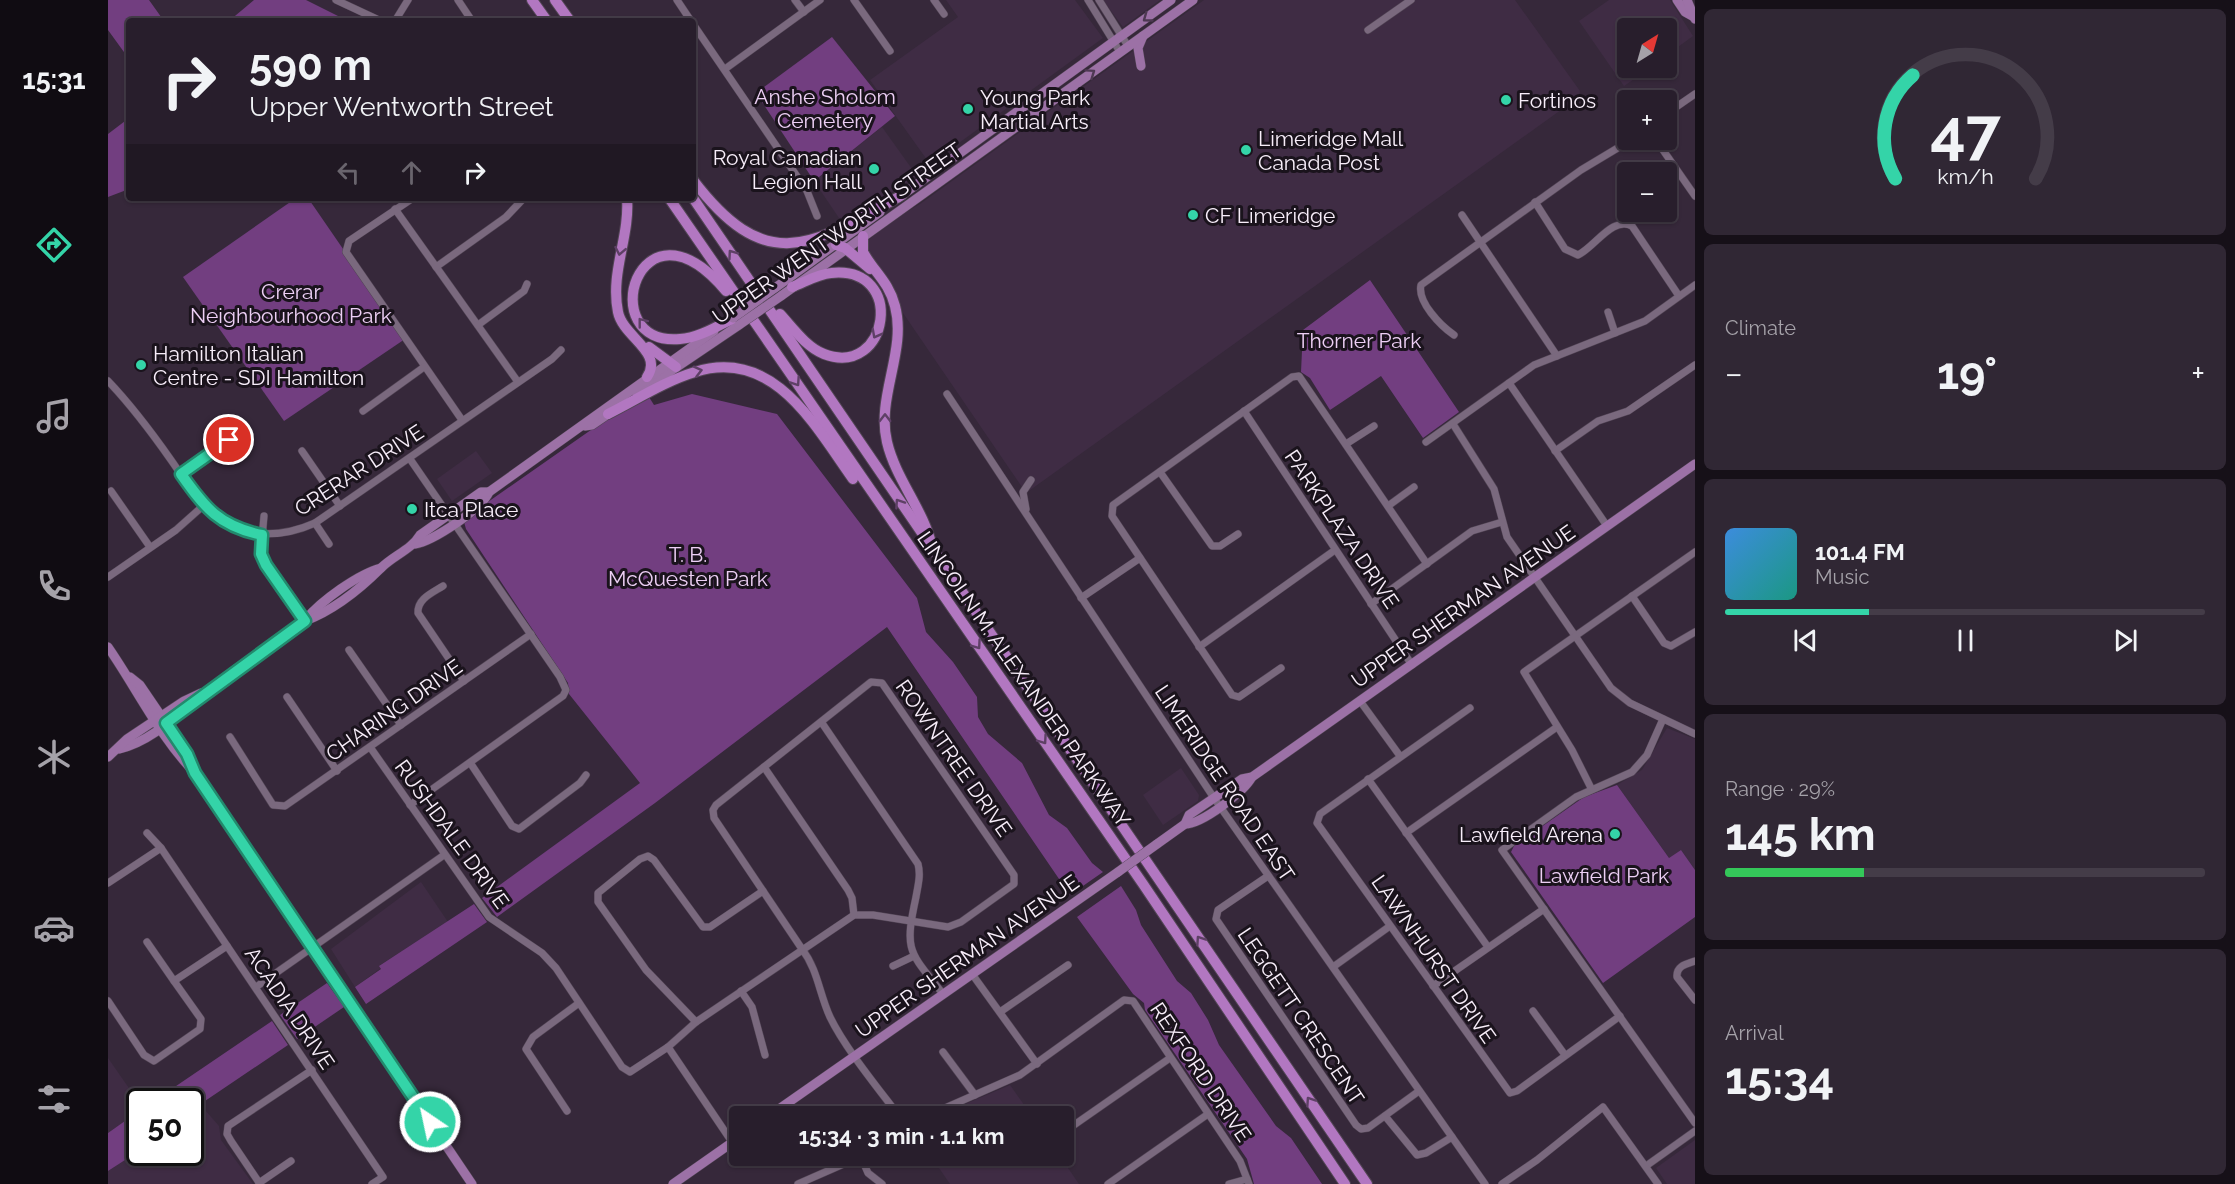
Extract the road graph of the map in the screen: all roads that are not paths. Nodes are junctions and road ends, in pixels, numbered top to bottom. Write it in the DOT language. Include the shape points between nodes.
graph roads {
  1 [pos="336,0"];
  2 [pos="408,0"];
  3 [pos="458,0"];
  4 [pos="532,0"];
  5 [pos="555,0"];
  6 [pos="677,0"];
  7 [pos="795,0"];
  8 [pos="820,0"];
  9 [pos="854,0"];
  10 [pos="934,0"];
  11 [pos="1088,0"];
  12 [pos="1099,0"];
  13 [pos="1171,0"];
  14 [pos="1193,0"];
  15 [pos="1411,0"];
  16 [pos="1677,0"];
  17 [pos="1687,0"];
  18 [pos="804,12"];
  19 [pos="944,14"];
  20 [pos="375,18"];
  21 [pos="397,18"];
  22 [pos="470,18"];
  23 [pos="545,18"];
  24 [pos="568,18"];
  25 [pos="689,18"];
  26 [pos="1694,18"];
  27 [pos="1368,30"];
  28 [pos="1144,34"];
  29 [pos="696,36"];
  30 [pos="1119,39"];
  31 [pos="1124,49"];
  32 [pos="890,51"];
  33 [pos="1141,66"];
  34 [pos="725,69"];
  35 [pos="1057,83"];
  36 [pos="1695,94"];
  37 [pos="1677,106"];
  38 [pos="1028,120"];
  39 [pos="1617,148"];
  40 [pos="963,150"];
  41 [pos="986,150"];
  42 [pos="1663,150"];
  43 [pos="938,168"];
  44 [pos="696,184"];
  45 [pos="902,195"];
  46 [pos="1695,196"];
  47 [pos="408,201"];
  48 [pos="521,201"];
  49 [pos="627,201"];
  50 [pos="671,201"];
  51 [pos="695,201"];
  52 [pos="1535,202"];
  53 [pos="910,203"];
  54 [pos="395,208"];
  55 [pos="1462,215"];
  56 [pos="817,216"];
  57 [pos="863,236"];
  58 [pos="1480,241"];
  59 [pos="841,247"];
  60 [pos="436,267"];
  61 [pos="527,284"];
  62 [pos="1695,285"];
  63 [pos="755,287"];
  64 [pos="792,287"];
  65 [pos="778,292"];
  66 [pos="1679,296"];
  67 [pos="892,297"];
  68 [pos="616,298"];
  69 [pos="1608,312"];
  70 [pos="734,320"];
  71 [pos="478,325"];
  72 [pos="763,333"];
  73 [pos="1615,333"];
  74 [pos="1454,335"];
  75 [pos="561,350"];
  76 [pos="1557,356"];
  77 [pos="672,365"];
  78 [pos="1695,365"];
  79 [pos="424,367"];
  80 [pos="647,378"];
  81 [pos="108,381"];
  82 [pos="518,382"];
  83 [pos="1509,383"];
  84 [pos="947,394"];
  85 [pos="363,411"];
  86 [pos="1244,411"];
  87 [pos="608,414"];
  88 [pos="462,420"];
  89 [pos="1453,424"];
  90 [pos="585,426"];
  91 [pos="1374,426"];
  92 [pos="250,434"];
  93 [pos="1426,442"];
  94 [pos="1346,444"];
  95 [pos="302,451"];
  96 [pos="1555,451"];
  97 [pos="410,459"];
  98 [pos="1695,464"];
  99 [pos="1160,472"];
  100 [pos="181,474"];
  101 [pos="1031,480"];
  102 [pos="1414,488"];
  103 [pos="111,491"];
  104 [pos="203,506"];
  105 [pos="340,506"];
  106 [pos="1388,506"];
  107 [pos="264,516"];
  108 [pos="452,518"];
  109 [pos="1502,522"];
  110 [pos="315,523"];
  111 [pos="1032,523"];
  112 [pos="1607,526"];
  113 [pos="1238,534"];
  114 [pos="262,535"];
  115 [pos="329,544"];
  116 [pos="150,547"];
  117 [pos="933,550"];
  118 [pos="1335,550"];
  119 [pos="1695,552"];
  120 [pos="1140,558"];
  121 [pos="1427,564"];
  122 [pos="1535,576"];
  123 [pos="108,577"];
  124 [pos="443,586"];
  125 [pos="1632,596"];
  126 [pos="944,598"];
  127 [pos="1081,598"];
  128 [pos="1371,604"];
  129 [pos="305,621"];
  130 [pos="1695,632"];
  131 [pos="531,634"];
  132 [pos="1575,637"];
  133 [pos="108,647"];
  134 [pos="1199,647"];
  135 [pos="349,650"];
  136 [pos="1412,665"];
  137 [pos="1281,668"];
  138 [pos="464,681"];
  139 [pos="286,697"];
  140 [pos="1360,701"];
  141 [pos="1470,708"];
  142 [pos="1663,719"];
  143 [pos="160,722"];
  144 [pos="822,723"];
  145 [pos="401,725"];
  146 [pos="1557,727"];
  147 [pos="1695,734"];
  148 [pos="230,736"];
  149 [pos="370,747"];
  150 [pos="1400,756"];
  151 [pos="108,757"];
  152 [pos="471,764"];
  153 [pos="764,767"];
  154 [pos="337,771"];
  155 [pos="586,775"];
  156 [pos="1368,779"];
  157 [pos="1591,789"];
  158 [pos="1216,802"];
  159 [pos="410,805"];
  160 [pos="147,833"];
  161 [pos="1406,833"];
  162 [pos="160,848"];
  163 [pos="444,855"];
  164 [pos="1268,876"];
  165 [pos="108,883"];
  166 [pos="763,891"];
  167 [pos="1544,909"];
  168 [pos="854,915"];
  169 [pos="910,922"];
  170 [pos="1390,926"];
  171 [pos="147,942"];
  172 [pos="227,946"];
  173 [pos="1488,947"];
  174 [pos="802,949"];
  175 [pos="313,950"];
  176 [pos="914,956"];
  177 [pos="1695,961"];
  178 [pos="1068,965"];
  179 [pos="893,966"];
  180 [pos="1333,967"];
  181 [pos="972,974"];
  182 [pos="174,981"];
  183 [pos="1433,986"];
  184 [pos="256,987"];
  185 [pos="741,991"];
  186 [pos="942,994"];
  187 [pos="1695,1000"];
  188 [pos="108,1001"];
  189 [pos="579,1003"];
  190 [pos="1533,1011"];
  191 [pos="1000,1012"];
  192 [pos="1620,1016"];
  193 [pos="696,1022"];
  194 [pos="668,1047"];
  195 [pos="943,1052"];
  196 [pos="765,1055"];
  197 [pos="1564,1055"];
  198 [pos="856,1056"];
  199 [pos="1170,1058"];
  200 [pos="1037,1064"];
  201 [pos="312,1070"];
  202 [pos="1419,1091"];
  203 [pos="975,1095"];
  204 [pos="784,1106"];
  205 [pos="892,1106"];
  206 [pos="950,1106"];
  207 [pos="567,1111"];
  208 [pos="1208,1114"];
  209 [pos="1385,1116"];
  210 [pos="1695,1123"];
  211 [pos="1074,1125"];
  212 [pos="729,1130"];
  213 [pos="1695,1131"];
  214 [pos="1331,1132"];
  215 [pos="1452,1137"];
  216 [pos="729,1144"];
  217 [pos="1323,1152"];
  218 [pos="291,1161"];
  219 [pos="840,1166"];
  220 [pos="866,1166"];
  221 [pos="1646,1166"];
  222 [pos="383,1177"];
  223 [pos="1248,1182"];
  224 [pos="1482,1183"];
  225 [pos="259,1184"];
  226 [pos="372,1184"];
  227 [pos="388,1184"];
  228 [pos="472,1184"];
  229 [pos="673,1184"];
  230 [pos="798,1184"];
  231 [pos="882,1184"];
  232 [pos="1108,1184"];
  233 [pos="1229,1184"];
  234 [pos="1336,1184"];
  235 [pos="1345,1184"];
  236 [pos="1367,1184"];
  237 [pos="1375,1184"];
  238 [pos="1502,1184"];
  239 [pos="1658,1184"];
  1 -- 20 [label="street"];
  2 -- 21 [label="street"];
  3 -- 22 [label="street"];
  4 -- 23 [label="highway"];
  5 -- 24 [label="highway"];
  6 -- 25 [label="street"];
  7 -- 18 [label="street"];
  8 -- 18 [label="street"];
  9 -- 32 [label="street"];
  10 -- 19 [label="street"];
  11 -- 30 [label="street"];
  12 -- 30 [label="street"];
  13 -- 30 [label="main road, UPPER WENTWORTH STREET, one-way"];
  14 -- 28 [label="main road, UPPER WENTWORTH STREET"];
  15 -- 27 [label="street"];
  16 -- 26 [label="main road"];
  17 -- 26 [label="main road"];
  18 -- 34 [label="street"];
  28 -- 31 [label="main road, UPPER WENTWORTH STREET"];
  28 -- 33 [label="main road" via="1138,48"];
  29 -- 34 [label="street"];
  30 -- 31 [label="street"];
  30 -- 35 [label="main road, UPPER WENTWORTH STREET"];
  38 -- 31 [label="main road, UPPER WENTWORTH STREET, one-way"];
  34 -- 56 [label="street" via="807,191"];
  35 -- 38 [label="main road"];
  35 -- 40 [label="main road, UPPER WENTWORTH STREET"];
  36 -- 37 [label="street"];
  38 -- 41 [label="main road, UPPER WENTWORTH STREET"];
  39 -- 52 [label="street"];
  40 -- 41 [label="main road"];
  40 -- 43 [label="main road, UPPER WENTWORTH STREET"];
  41 -- 53 [label="main road, UPPER WENTWORTH STREET"];
  42 -- 46 [label="street"];
  43 -- 45 [label="main road, UPPER WENTWORTH STREET"];
  43 -- 53 [label="main road" via="932,181"];
  44 -- 45 [label="highway" via="736,227 783,243 828,235"];
  45 -- 59 [label="main road, UPPER WENTWORTH STREET"];
  47 -- 54 [label="street"];
  48 -- 60 [label="street" via="506,217"];
  49 -- 68 [label="highway, one-way" via="616,270"];
  50 -- 72 [label="highway, LINCOLN M. ALEXANDER PARKWAY"];
  63 -- 51 [label="highway, LINCOLN M. ALEXANDER PARKWAY, one-way"];
  52 -- 58 [label="street"];
  52 -- 66 [label="street" via="1565,249 1578,255 1615,225 1632,226"];
  53 -- 57 [label="main road, UPPER WENTWORTH STREET"];
  54 -- 60 [label="street"];
  54 -- 79 [label="street" via="350,241 346,252"];
  55 -- 58 [label="street"];
  57 -- 59 [label="main road, UPPER WENTWORTH STREET"];
  57 -- 67 [label="highway" via="863,252 886,281"];
  58 -- 74 [label="street" via="1425,281 1420,289 1439,323"];
  58 -- 76 [label="street"];
  59 -- 64 [label="main road, UPPER WENTWORTH STREET"];
  59 -- 65 [label="main road, UPPER WENTWORTH STREET"];
  59 -- 67 [label="highway" via="876,276"];
  60 -- 71 [label="street"];
  61 -- 71 [label="street" via="524,291"];
  62 -- 66 [label="street"];
  64 -- 63 [label="highway, one-way" via="831,273 847,273 866,282 875,290 882,306 882,324 875,339 854,354 824,354 809,345"];
  117 -- 63 [label="highway, LINCOLN M. ALEXANDER PARKWAY, one-way"];
  64 -- 65 [label="main road, UPPER WENTWORTH STREET"];
  65 -- 70 [label="main road, UPPER WENTWORTH STREET, bridge"];
  66 -- 73 [label="street" via="1645,321"];
  117 -- 67 [label="highway, one-way" via="929,531 902,482 887,442 885,403 897,321"];
  68 -- 77 [label="highway" via="636,335"];
  68 -- 80 [label="highway" via="622,324 652,359"];
  69 -- 73 [label="street"];
  70 -- 72 [label="highway, one-way" via="689,338 657,336 644,328 635,315 635,281 656,259 670,255 686,257 708,271"];
  70 -- 77 [label="main road, UPPER WENTWORTH STREET"];
  71 -- 82 [label="street"];
  72 -- 126 [label="highway, LINCOLN M. ALEXANDER PARKWAY, one-way"];
  73 -- 76 [label="street"];
  75 -- 82 [label="street, CRERAR DRIVE"];
  76 -- 83 [label="street"];
  77 -- 80 [label="main road, UPPER WENTWORTH STREET"];
  77 -- 87 [label="main road, UPPER WENTWORTH STREET"];
  78 -- 96 [label="street" via="1628,411 1598,421"];
  79 -- 85 [label="street"];
  79 -- 88 [label="street"];
  80 -- 90 [label="main road, UPPER WENTWORTH STREET"];
  81 -- 100 [label="street, CRERAR DRIVE"];
  82 -- 88 [label="street, CRERAR DRIVE"];
  83 -- 89 [label="street"];
  83 -- 96 [label="street"];
  84 -- 111 [label="street, LIMERIDGE ROAD EAST"];
  86 -- 94 [label="street" via="1299,376"];
  86 -- 99 [label="street"];
  86 -- 118 [label="street, PARKPLAZA DRIVE"];
  87 -- 90 [label="main road, UPPER WENTWORTH STREET"];
  87 -- 126 [label="highway, one-way" via="698,370 738,369 767,379 787,392 802,409"];
  88 -- 97 [label="street, CRERAR DRIVE"];
  89 -- 93 [label="street"];
  89 -- 109 [label="street" via="1494,489"];
  90 -- 108 [label="main road, UPPER WENTWORTH STREET" via="489,492 481,492"];
  91 -- 94 [label="street"];
  92 -- 100 [label="street" via="229,440"];
  94 -- 106 [label="street"];
  95 -- 105 [label="street"];
  96 -- 112 [label="street"];
  97 -- 105 [label="street, CRERAR DRIVE"];
  97 -- 108 [label="street"];
  98 -- 112 [label="main road, UPPER SHERMAN AVENUE"];
  99 -- 113 [label="street" via="1212,546 1220,546"];
  99 -- 120 [label="street" via="1111,507 1112,516"];
  100 -- 104 [label="street, CRERAR DRIVE"];
  101 -- 111 [label="street" via="1022,495"];
  102 -- 106 [label="street"];
  103 -- 116 [label="street"];
  104 -- 114 [label="street, CRERAR DRIVE" via="234,528"];
  104 -- 116 [label="street"];
  105 -- 110 [label="street, CRERAR DRIVE"];
  106 -- 121 [label="street"];
  107 -- 114 [label="street"];
  108 -- 129 [label="main road, UPPER WENTWORTH STREET" via="420,535 415,544 381,568 374,578 321,615"];
  108 -- 131 [label="street"];
  109 -- 121 [label="street" via="1472,531"];
  109 -- 122 [label="street" via="1507,537"];
  110 -- 114 [label="street, CRERAR DRIVE" via="287,534"];
  110 -- 115 [label="street"];
  111 -- 127 [label="street, LIMERIDGE ROAD EAST"];
  112 -- 122 [label="main road, UPPER SHERMAN AVENUE"];
  114 -- 129 [label="street" via="261,554 266,565"];
  116 -- 123 [label="street"];
  214 -- 117 [label="highway, LINCOLN M. ALEXANDER PARKWAY, one-way"];
  118 -- 128 [label="street, PARKPLAZA DRIVE"];
  118 -- 134 [label="street"];
  119 -- 125 [label="street"];
  120 -- 127 [label="street"];
  120 -- 134 [label="street"];
  121 -- 128 [label="street"];
  122 -- 132 [label="street"];
  122 -- 136 [label="main road, UPPER SHERMAN AVENUE"];
  124 -- 138 [label="street" via="422,599 418,613"];
  125 -- 130 [label="street" via="1664,643 1680,643"];
  125 -- 132 [label="street"];
  126 -- 217 [label="highway, LINCOLN M. ALEXANDER PARKWAY, one-way"];
  127 -- 158 [label="street, LIMERIDGE ROAD EAST"];
  128 -- 136 [label="street, PARKPLAZA DRIVE"];
  129 -- 143 [label="main road, UPPER WENTWORTH STREET" via="208,689 190,708"];
  131 -- 138 [label="street, CHARING DRIVE"];
  131 -- 152 [label="street" via="566,692"];
  132 -- 142 [label="street" via="1611,688 1630,703"];
  132 -- 146 [label="street" via="1524,672"];
  133 -- 143 [label="main road" via="133,690"];
  134 -- 137 [label="street" via="1234,697"];
  135 -- 145 [label="street"];
  136 -- 140 [label="main road, UPPER SHERMAN AVENUE"];
  138 -- 145 [label="street, CHARING DRIVE"];
  139 -- 154 [label="street"];
  140 -- 150 [label="street"];
  140 -- 158 [label="main road, UPPER SHERMAN AVENUE" via="1252,777 1242,779"];
  141 -- 150 [label="street, LAWNHURST DRIVE"];
  142 -- 147 [label="street"];
  142 -- 157 [label="street" via="1647,755 1632,772"];
  143 -- 151 [label="main road, UPPER WENTWORTH STREET" via="127,739"];
  143 -- 175 [label="main road" via="187,754 195,773"];
  144 -- 153 [label="street, ROWNTREE DRIVE"];
  144 -- 169 [label="street" via="918,864 920,877"];
  144 -- 169 [label="street, ROWNTREE DRIVE" via="871,682 885,685 1015,876 1012,886 955,924 934,927"];
  145 -- 149 [label="street, CHARING DRIVE"];
  146 -- 157 [label="street"];
  146 -- 161 [label="street"];
  148 -- 154 [label="street, CHARING DRIVE" via="273,805 285,806"];
  149 -- 154 [label="street, CHARING DRIVE"];
  149 -- 159 [label="street, RUSHDALE DRIVE"];
  150 -- 156 [label="street, LAWNHURST DRIVE"];
  152 -- 155 [label="street" via="512,826 519,829"];
  152 -- 159 [label="street"];
  153 -- 166 [label="street, ROWNTREE DRIVE" via="712,813"];
  153 -- 168 [label="street" via="848,890"];
  156 -- 161 [label="street"];
  156 -- 170 [label="street, LAWNHURST DRIVE" via="1316,820"];
  157 -- 167 [label="street" via="1502,850"];
  158 -- 164 [label="street, LIMERIDGE ROAD EAST"];
  158 -- 181 [label="main road, UPPER SHERMAN AVENUE, bridge" via="1189,815 1185,824"];
  159 -- 163 [label="street, RUSHDALE DRIVE"];
  160 -- 162 [label="street, ACADIA DRIVE"];
  161 -- 173 [label="street"];
  162 -- 165 [label="street"];
  162 -- 172 [label="street, ACADIA DRIVE"];
  163 -- 175 [label="street"];
  163 -- 189 [label="street, RUSHDALE DRIVE" via="489,917 542,953"];
  164 -- 180 [label="street, LIMERIDGE ROAD EAST"];
  164 -- 209 [label="street, LEGGETT CRESCENT" via="1218,910 1216,920 1356,1125 1367,1129"];
  166 -- 174 [label="street, ROWNTREE DRIVE"];
  166 -- 193 [label="street" via="710,927 703,927 648,856 598,893 598,902 646,970"];
  167 -- 173 [label="street"];
  167 -- 192 [label="street"];
  168 -- 169 [label="street, ROWNTREE DRIVE"];
  168 -- 174 [label="street"];
  169 -- 176 [label="street" via="908,937"];
  170 -- 180 [label="street"];
  170 -- 183 [label="street, LAWNHURST DRIVE"];
  171 -- 182 [label="street"];
  172 -- 182 [label="street"];
  172 -- 184 [label="street, ACADIA DRIVE"];
  173 -- 183 [label="street"];
  174 -- 185 [label="street, RUSHDALE DRIVE"];
  174 -- 198 [label="street, ROWNTREE DRIVE" via="814,967 832,1022"];
  175 -- 184 [label="street"];
  175 -- 228 [label="main road"];
  176 -- 179 [label="street"];
  176 -- 186 [label="street"];
  177 -- 187 [label="street" via="1680,967 1677,977"];
  178 -- 191 [label="street"];
  180 -- 202 [label="street, LIMERIDGE ROAD EAST"];
  181 -- 186 [label="main road, UPPER SHERMAN AVENUE"];
  181 -- 191 [label="street"];
  182 -- 188 [label="street" via="201,1019 200,1029 154,1061 144,1055"];
  183 -- 197 [label="street, LAWNHURST DRIVE" via="1510,1093"];
  184 -- 201 [label="street, ACADIA DRIVE"];
  185 -- 193 [label="street, RUSHDALE DRIVE"];
  185 -- 196 [label="street" via="752,1006"];
  186 -- 198 [label="main road, UPPER SHERMAN AVENUE"];
  189 -- 194 [label="street, RUSHDALE DRIVE" via="622,1068 630,1072"];
  189 -- 207 [label="street" via="532,1036 526,1049"];
  190 -- 197 [label="street"];
  191 -- 200 [label="street"];
  192 -- 197 [label="street, LAWNHURST DRIVE"];
  192 -- 210 [label="street"];
  193 -- 194 [label="street, RUSHDALE DRIVE"];
  194 -- 212 [label="street"];
  195 -- 203 [label="street"];
  198 -- 204 [label="main road, UPPER SHERMAN AVENUE"];
  198 -- 205 [label="street, ROWNTREE DRIVE"];
  199 -- 200 [label="street, REXFORD DRIVE" via="1133,1001 1124,1000"];
  199 -- 208 [label="street, REXFORD DRIVE"];
  199 -- 211 [label="street"];
  200 -- 203 [label="street, REXFORD DRIVE"];
  201 -- 222 [label="street, ACADIA DRIVE"];
  201 -- 225 [label="street" via="228,1126 227,1134"];
  202 -- 209 [label="street, LEGGETT CRESCENT"];
  202 -- 215 [label="street, LIMERIDGE ROAD EAST"];
  203 -- 206 [label="street, REXFORD DRIVE"];
  208 -- 223 [label="street, REXFORD DRIVE" via="1240,1161"];
  208 -- 232 [label="street"];
  209 -- 215 [label="street" via="1417,1155 1426,1154"];
  213 -- 221 [label="street"];
  214 -- 236 [label="highway, LINCOLN M. ALEXANDER PARKWAY"];
  214 -- 237 [label="highway" via="1346,1144"];
  215 -- 224 [label="street, LIMERIDGE ROAD EAST"];
  216 -- 229 [label="main road"];
  217 -- 234 [label="highway"];
  217 -- 235 [label="highway, LINCOLN M. ALEXANDER PARKWAY"];
  218 -- 225 [label="street"];
  219 -- 230 [label="street"];
  220 -- 231 [label="street" via="868,1173"];
  221 -- 238 [label="street" via="1603,1107"];
  221 -- 239 [label="street"];
  222 -- 226 [label="street"];
  222 -- 227 [label="street, ACADIA DRIVE"];
  223 -- 233 [label="street"];
}
